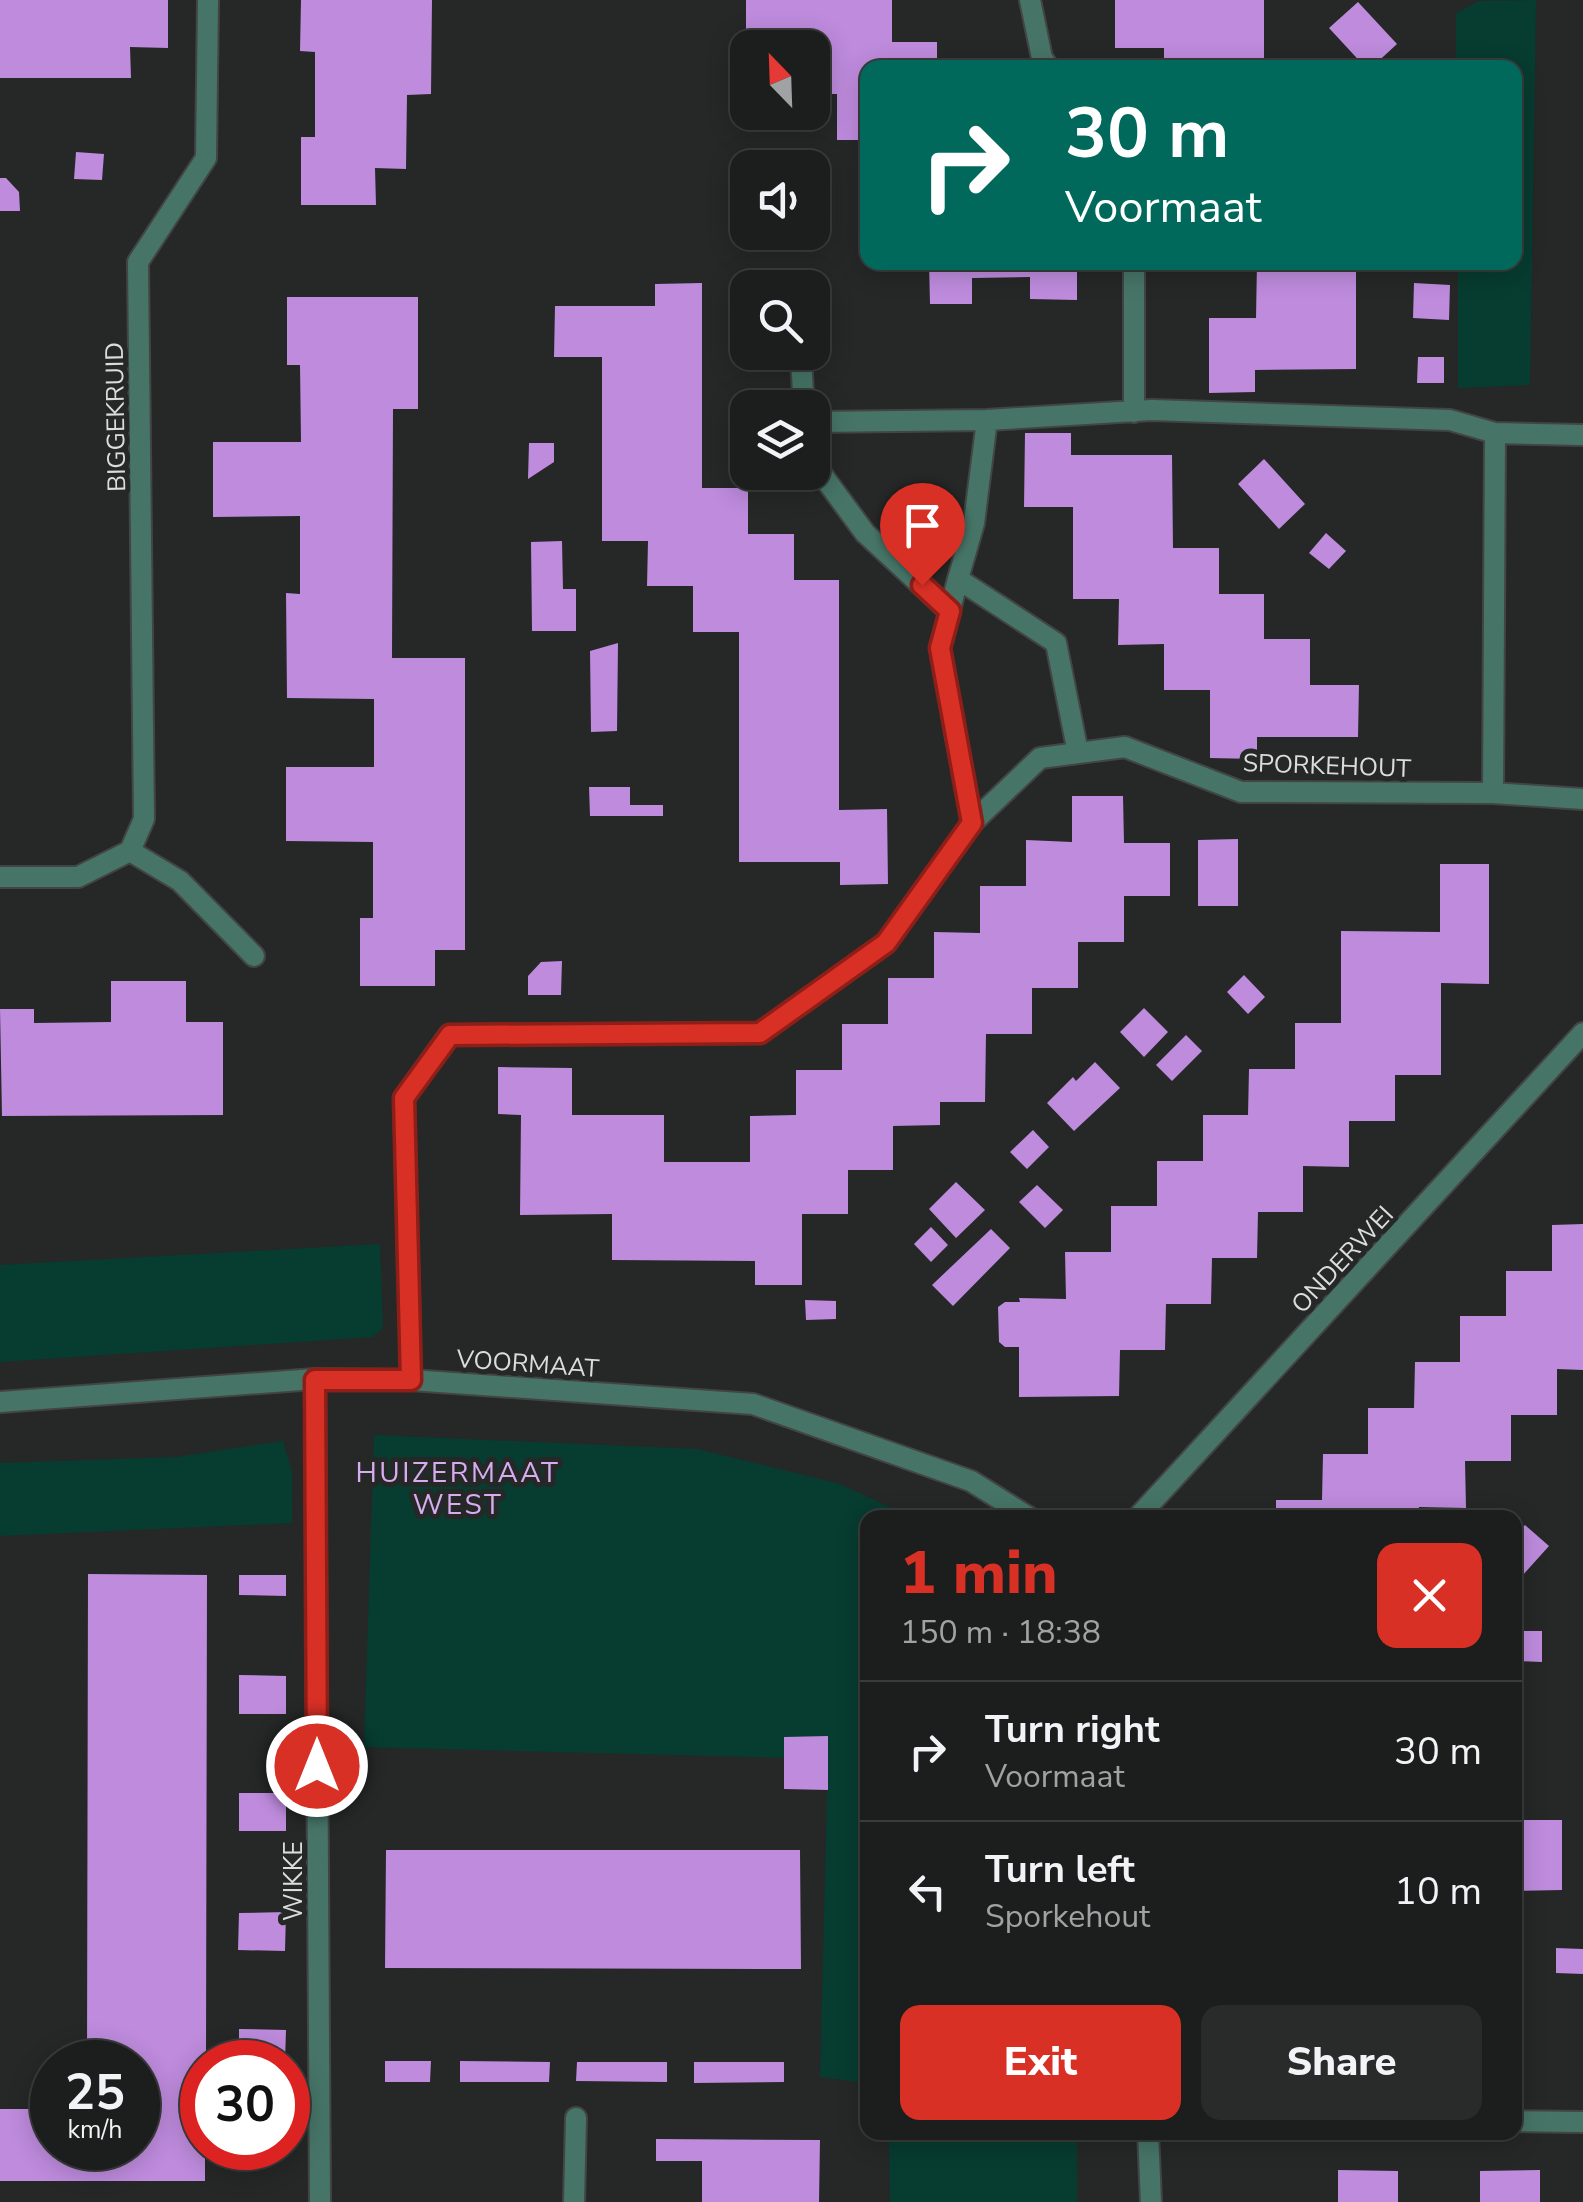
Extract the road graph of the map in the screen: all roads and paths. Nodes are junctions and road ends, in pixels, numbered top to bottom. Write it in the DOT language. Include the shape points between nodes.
graph roads {
  1 [pos="208,0"];
  2 [pos="1030,0"];
  3 [pos="1043,60"];
  4 [pos="1134,270"];
  5 [pos="1134,412"];
  6 [pos="988,420"];
  7 [pos="830,422"];
  8 [pos="1495,434"];
  9 [pos="1583,435"];
  10 [pos="830,485"];
  11 [pos="958,580"];
  12 [pos="950,611"];
  13 [pos="1078,753"];
  14 [pos="1493,794"];
  15 [pos="1583,799"];
  16 [pos="972,823"];
  17 [pos="130,851"];
  18 [pos="0,877"];
  19 [pos="254,956"];
  20 [pos="1583,1034"];
  21 [pos="315,1380"];
  22 [pos="411,1380"];
  23 [pos="0,1402"];
  24 [pos="1017,1510"];
  25 [pos="1145,1510"];
  26 [pos="576,2118"];
  27 [pos="1522,2122"];
  28 [pos="1583,2122"];
  29 [pos="1148,2140"];
  30 [pos="320,2202"];
  31 [pos="574,2202"];
  32 [pos="1151,2202"];
  1 -- 17 [label="street, BIGGEKRUID" via="206,158 138,262 144,820"];
  2 -- 3 [label="street"];
  4 -- 5 [label="street"];
  5 -- 6 [label="street"];
  5 -- 8 [label="street" via="1450,420"];
  6 -- 7 [label="street"];
  6 -- 11 [label="street" via="974,523"];
  8 -- 9 [label="street"];
  8 -- 14 [label="street"];
  10 -- 12 [label="street" via="865,533"];
  11 -- 12 [label="street"];
  11 -- 13 [label="street" via="1056,643"];
  12 -- 16 [label="street" via="940,648"];
  13 -- 14 [label="street, SPORKEHOUT" via="1125,747 1242,792"];
  13 -- 16 [label="street, SPORKEHOUT" via="1040,758"];
  14 -- 15 [label="street, SPORKEHOUT"];
  16 -- 22 [label="street, SPORKEHOUT" via="886,943 760,1033 450,1035 404,1098"];
  17 -- 18 [label="street" via="78,877"];
  17 -- 19 [label="street" via="180,881"];
  20 -- 25 [label="street, ONDERWEI"];
  21 -- 22 [label="street, VOORMAAT"];
  21 -- 23 [label="street, VOORMAAT"];
  21 -- 30 [label="street, WIKKE"];
  22 -- 24 [label="street, VOORMAAT" via="753,1404 971,1481"];
  26 -- 31 [label="street"];
  27 -- 28 [label="street"];
  29 -- 32 [label="street"];
}
